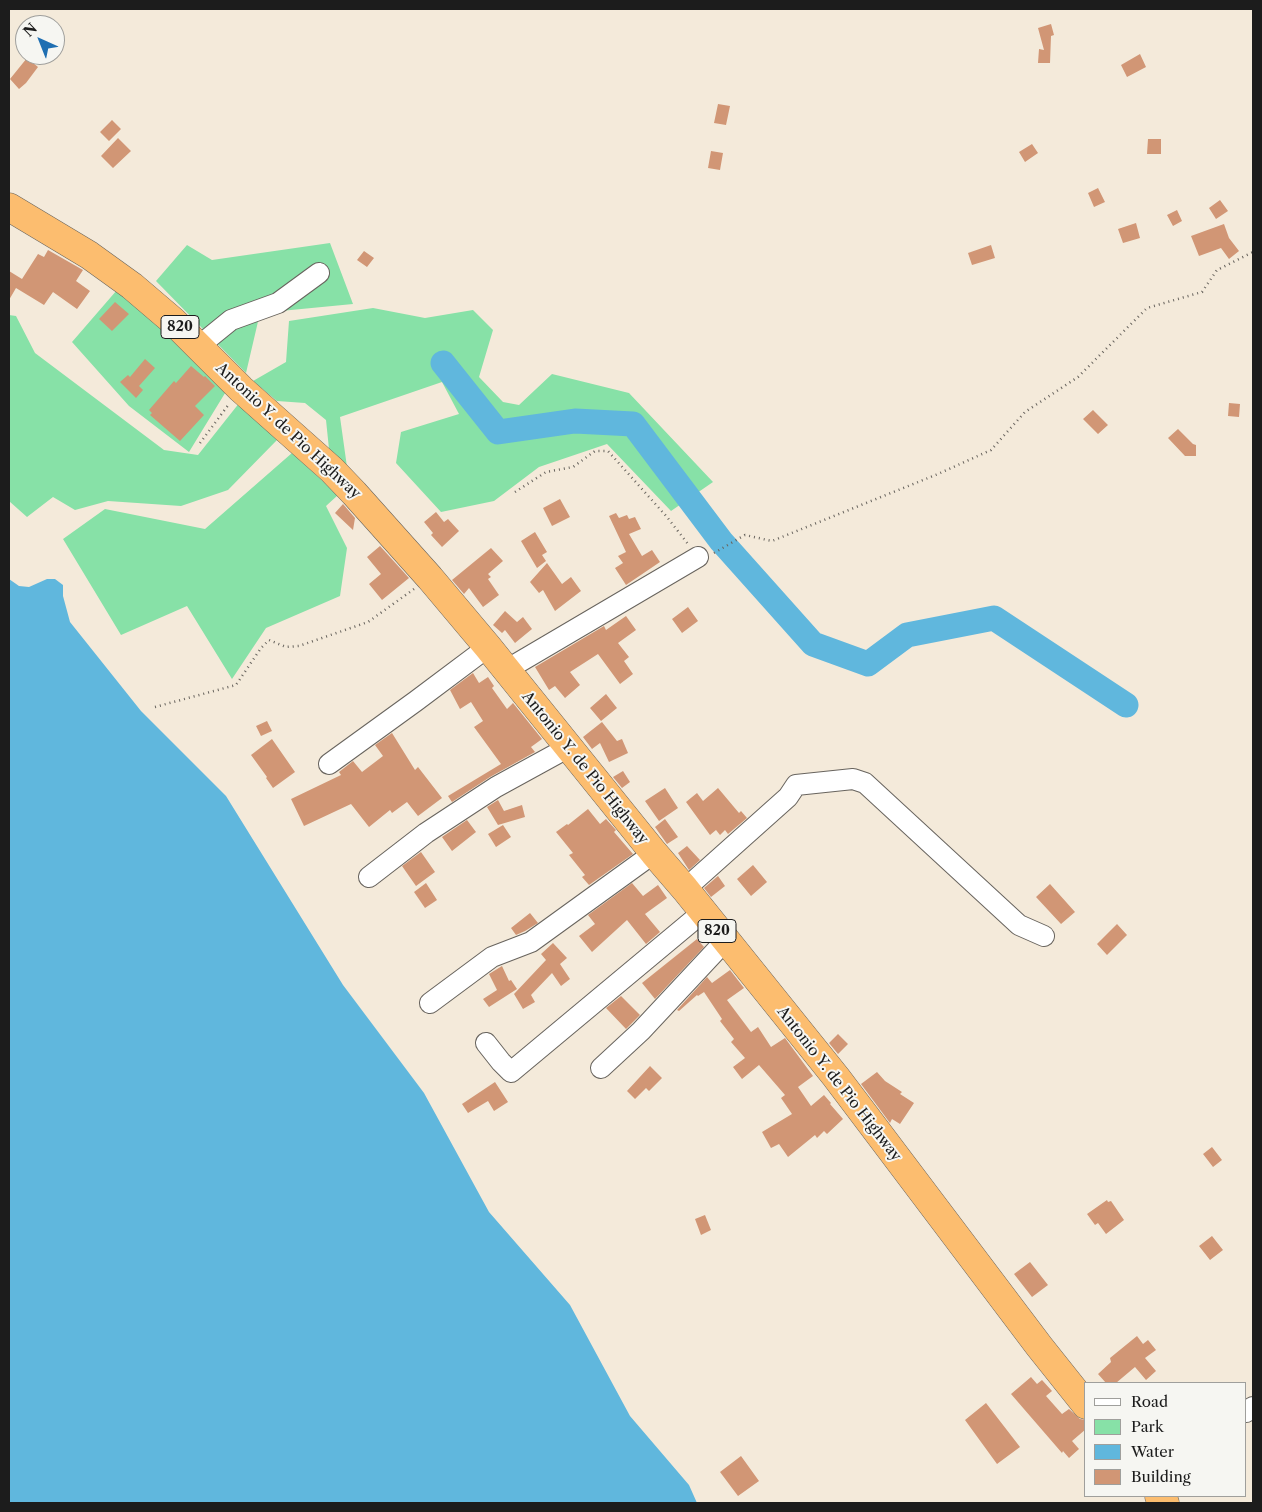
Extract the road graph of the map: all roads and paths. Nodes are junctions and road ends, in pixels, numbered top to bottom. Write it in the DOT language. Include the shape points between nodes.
graph roads {
  1 [pos="9,207"];
  2 [pos="1253,252"];
  3 [pos="319,273"];
  4 [pos="199,346"];
  5 [pos="241,389"];
  6 [pos="200,443"];
  7 [pos="515,492"];
  8 [pos="704,556"];
  9 [pos="430,578"];
  10 [pos="488,647"];
  11 [pos="506,670"];
  12 [pos="155,707"];
  13 [pos="569,747"];
  14 [pos="328,764"];
  15 [pos="654,854"];
  16 [pos="369,877"];
  17 [pos="685,889"];
  18 [pos="703,912"];
  19 [pos="1044,936"];
  20 [pos="725,941"];
  21 [pos="430,1003"];
  22 [pos="486,1042"];
  23 [pos="601,1068"];
  24 [pos="1084,1402"];
  1 -- 4 [label="highway, Antonio Y. de Pio Highway / 820" via="89,255 132,286"];
  2 -- 8 [label="path" via="1217,270 1202,292 1148,308 1078,377 1025,412 991,450 772,540 745,535"];
  3 -- 4 [label="street" via="278,303 231,320"];
  4 -- 5 [label="highway, Antonio Y. de Pio Highway / 820"];
  5 -- 6 [label="path"];
  5 -- 9 [label="highway, Antonio Y. de Pio Highway / 820" via="332,470"];
  7 -- 8 [label="path" via="546,472 573,467 595,451 608,451"];
  8 -- 11 [label="street"];
  9 -- 10 [label="highway, Antonio Y. de Pio Highway / 820"];
  9 -- 12 [label="path" via="368,622 299,646 286,647 269,640 236,685"];
  10 -- 11 [label="highway, Antonio Y. de Pio Highway / 820"];
  10 -- 14 [label="street"];
  11 -- 13 [label="highway, Antonio Y. de Pio Highway / 820"];
  13 -- 15 [label="highway, Antonio Y. de Pio Highway / 820"];
  13 -- 16 [label="street" via="496,787 426,833"];
  15 -- 17 [label="highway, Antonio Y. de Pio Highway / 820"];
  15 -- 21 [label="street" via="531,942 492,957"];
  17 -- 18 [label="highway, Antonio Y. de Pio Highway / 820"];
  17 -- 19 [label="street" via="788,797 796,785 852,779 865,783 1019,925"];
  18 -- 20 [label="highway, Antonio Y. de Pio Highway / 820"];
  18 -- 22 [label="street" via="511,1072"];
  20 -- 23 [label="street" via="641,1031"];
  20 -- 24 [label="highway, Antonio Y. de Pio Highway / 820" via="836,1078"];
}
